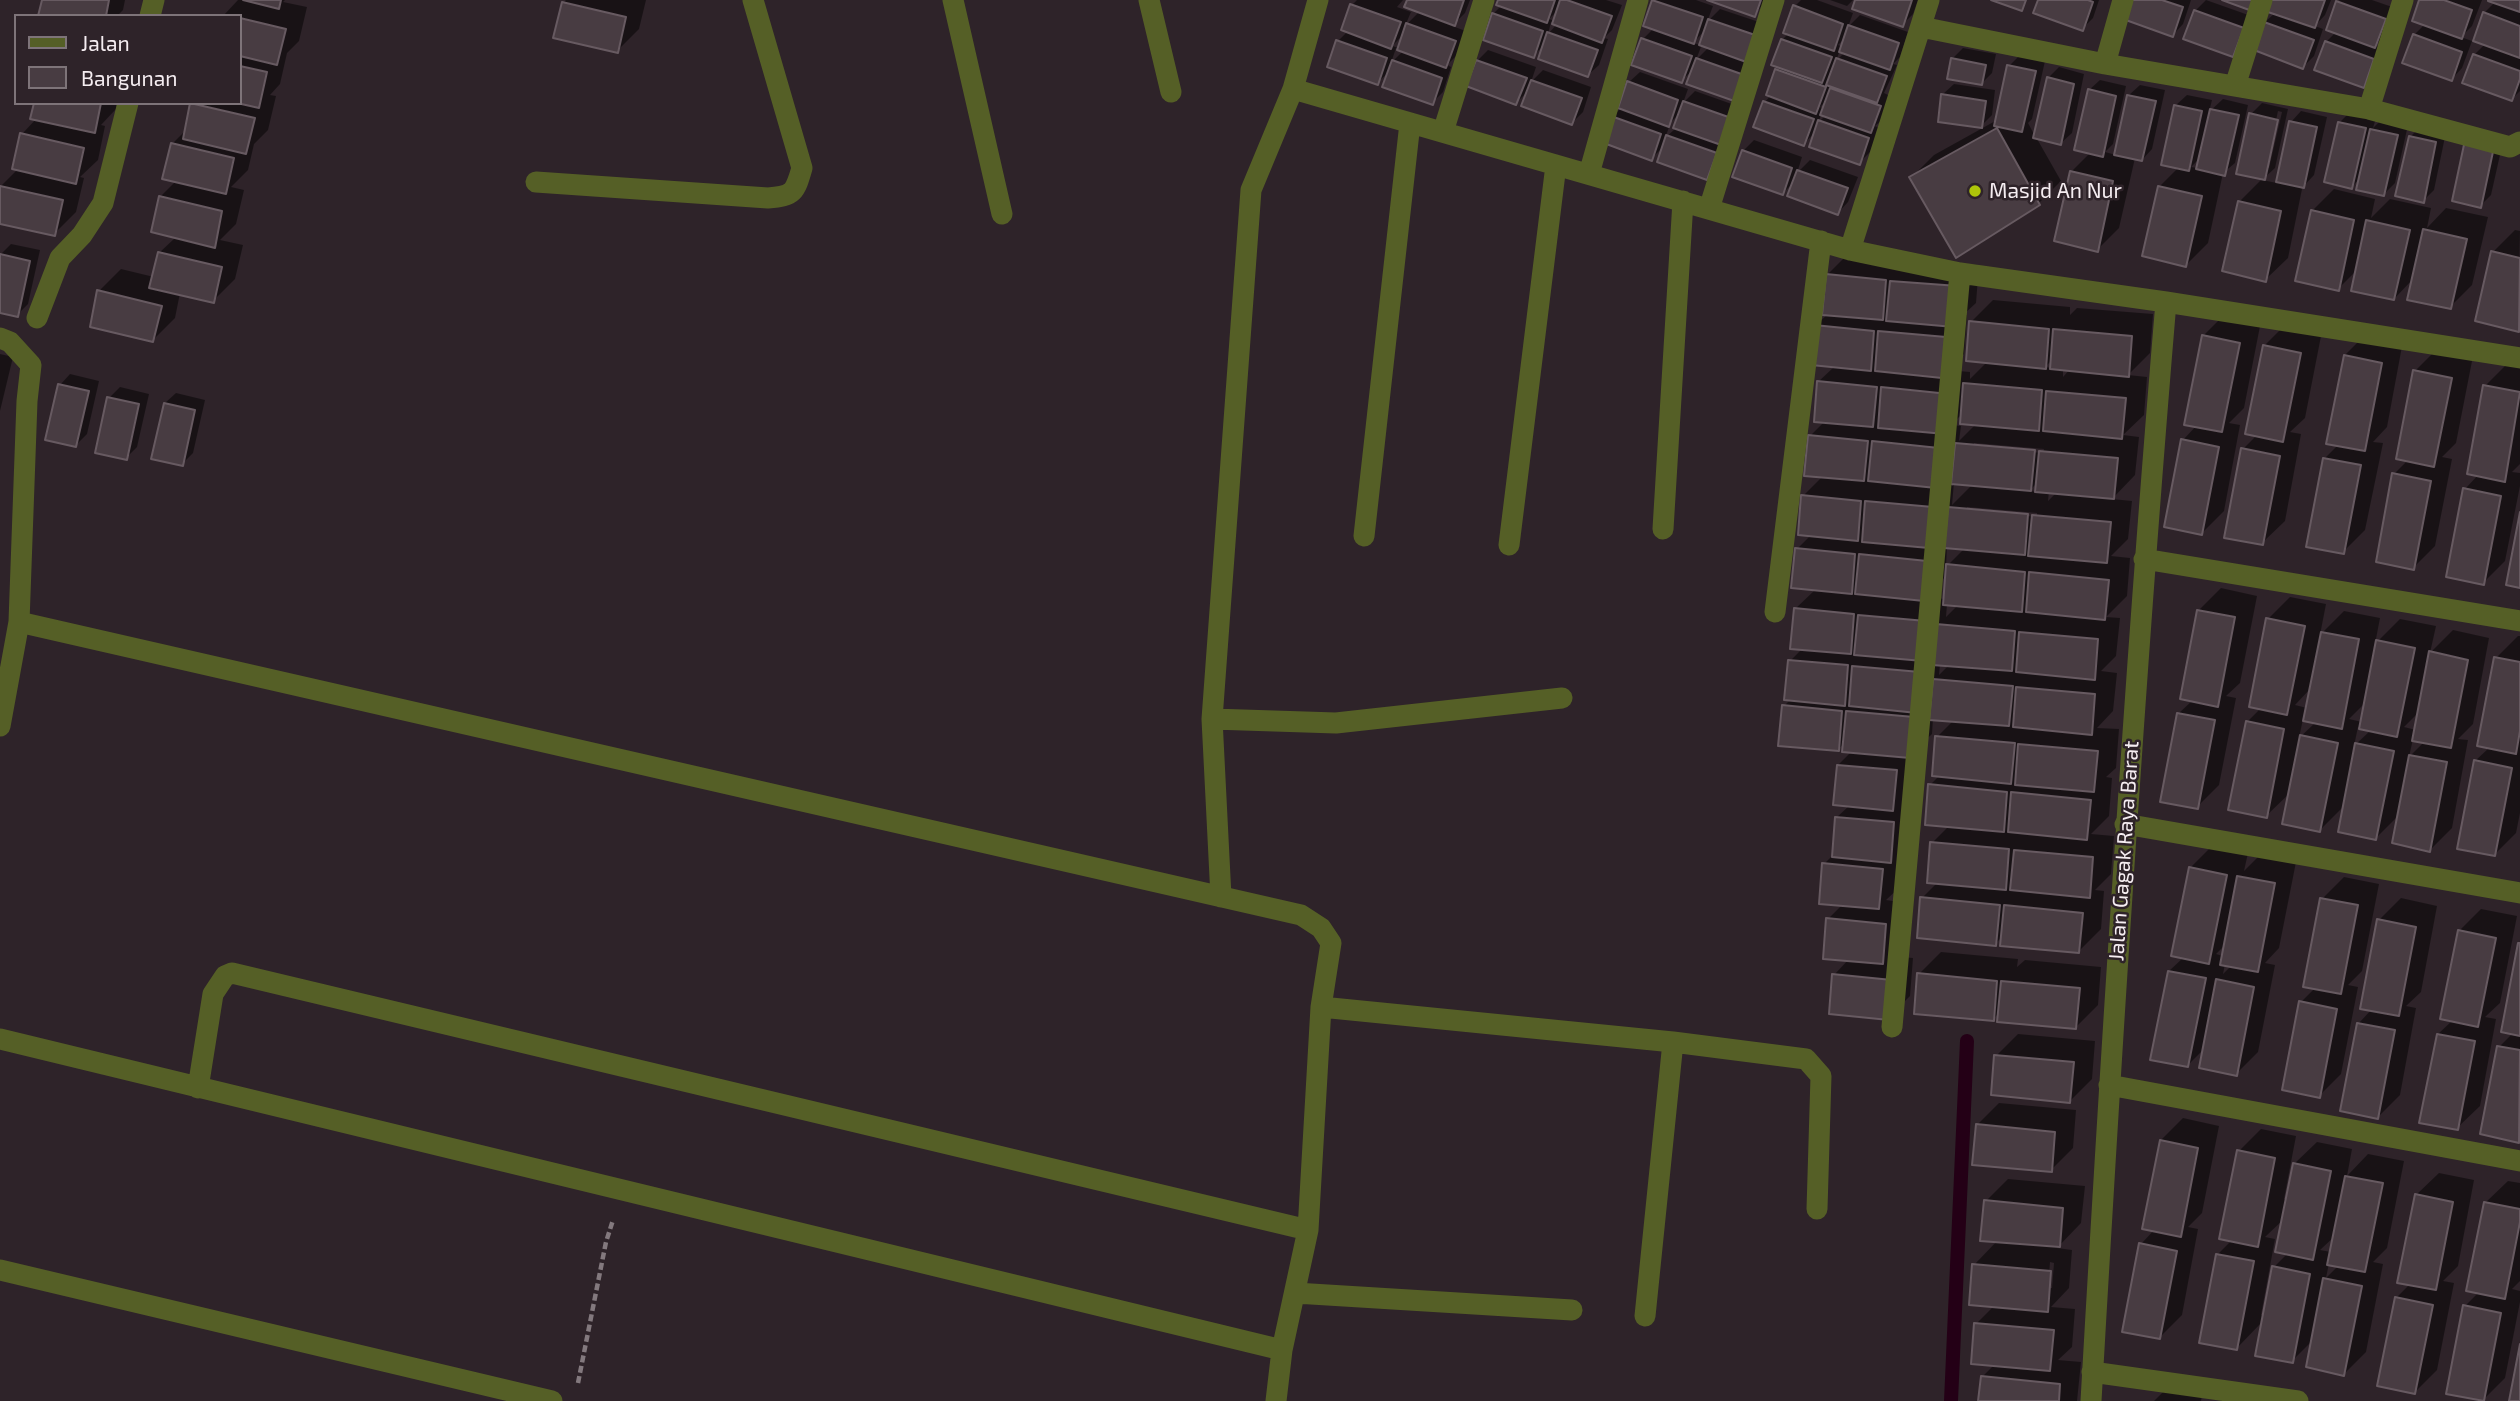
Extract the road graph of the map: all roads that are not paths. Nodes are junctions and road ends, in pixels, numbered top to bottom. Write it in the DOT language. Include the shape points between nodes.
graph roads {
  1 [pos="753,0"];
  2 [pos="953,0"];
  3 [pos="1149,0"];
  4 [pos="1302,0"];
  5 [pos="1318,0"];
  6 [pos="1484,0"];
  7 [pos="1638,0"];
  8 [pos="1774,0"];
  9 [pos="1929,0"];
  10 [pos="2123,0"];
  11 [pos="2262,0"];
  12 [pos="2403,0"];
  13 [pos="1311,24"];
  14 [pos="1921,27"];
  15 [pos="2105,64"];
  16 [pos="2235,86"];
  17 [pos="1293,89"];
  18 [pos="1171,92"];
  19 [pos="128,105"];
  20 [pos="2369,108"];
  21 [pos="1410,123"];
  22 [pos="1443,132"];
  23 [pos="2520,142"];
  24 [pos="1556,165"];
  25 [pos="1589,174"];
  26 [pos="536,182"];
  27 [pos="1683,201"];
  28 [pos="1709,209"];
  29 [pos="1002,214"];
  30 [pos="1821,242"];
  31 [pos="1850,250"];
  32 [pos="1960,273"];
  33 [pos="2166,302"];
  34 [pos="37,318"];
  35 [pos="0,338"];
  36 [pos="2520,358"];
  37 [pos="1663,529"];
  38 [pos="1364,537"];
  39 [pos="1509,545"];
  40 [pos="2144,559"];
  41 [pos="1775,612"];
  42 [pos="2520,621"];
  43 [pos="19,622"];
  44 [pos="1562,698"];
  45 [pos="1212,719"];
  46 [pos="0,726"];
  47 [pos="2125,824"];
  48 [pos="2520,893"];
  49 [pos="1220,897"];
  50 [pos="1321,1007"];
  51 [pos="1892,1027"];
  52 [pos="0,1040"];
  53 [pos="1673,1042"];
  54 [pos="2109,1085"];
  55 [pos="198,1088"];
  56 [pos="2520,1161"];
  57 [pos="1817,1209"];
  58 [pos="1308,1230"];
  59 [pos="0,1270"];
  60 [pos="1295,1293"];
  61 [pos="1573,1310"];
  62 [pos="1645,1316"];
  63 [pos="1282,1350"];
  64 [pos="2092,1372"];
  65 [pos="552,1401"];
  66 [pos="1276,1401"];
  67 [pos="2091,1401"];
  68 [pos="2298,1401"];
  1 -- 26 [label="street" via="802,168 794,190 768,198"];
  2 -- 29 [label="street"];
  3 -- 18 [label="street"];
  4 -- 13 [label="street"];
  5 -- 13 [label="street"];
  6 -- 22 [label="street"];
  7 -- 25 [label="street"];
  8 -- 28 [label="street"];
  9 -- 14 [label="street"];
  10 -- 15 [label="street"];
  11 -- 16 [label="street"];
  12 -- 20 [label="street"];
  13 -- 17 [label="street"];
  14 -- 15 [label="street"];
  14 -- 31 [label="street"];
  15 -- 16 [label="street"];
  16 -- 20 [label="street"];
  17 -- 21 [label="street"];
  17 -- 45 [label="street" via="1251,190"];
  19 -- 34 [label="street" via="103,203 60,258"];
  20 -- 23 [label="street" via="2510,147"];
  21 -- 22 [label="street"];
  21 -- 38 [label="street"];
  22 -- 24 [label="street"];
  24 -- 25 [label="street"];
  24 -- 39 [label="street"];
  25 -- 27 [label="street"];
  27 -- 28 [label="street"];
  27 -- 37 [label="street"];
  28 -- 30 [label="street"];
  30 -- 31 [label="street"];
  30 -- 41 [label="street"];
  31 -- 32 [label="street"];
  32 -- 33 [label="street"];
  32 -- 51 [label="street"];
  33 -- 36 [label="street"];
  33 -- 40 [label="street, Jalan Gagak Raya Barat"];
  35 -- 43 [label="street" via="10,342 31,365"];
  40 -- 42 [label="street"];
  40 -- 47 [label="street, Jalan Gagak Raya Barat"];
  43 -- 46 [label="street"];
  43 -- 49 [label="street"];
  44 -- 45 [label="street" via="1336,723"];
  45 -- 49 [label="street"];
  47 -- 48 [label="street"];
  47 -- 54 [label="street, Jalan Gagak Raya Barat"];
  49 -- 50 [label="street" via="1301,915 1321,928 1331,943"];
  50 -- 53 [label="street"];
  50 -- 58 [label="street"];
  52 -- 55 [label="street"];
  53 -- 57 [label="street" via="1795,1057 1813,1065 1821,1076"];
  53 -- 62 [label="street"];
  54 -- 56 [label="street"];
  54 -- 64 [label="street, Jalan Gagak Raya Barat"];
  55 -- 58 [label="street" via="213,994 232,973"];
  55 -- 63 [label="street"];
  58 -- 60 [label="street"];
  59 -- 65 [label="street"];
  60 -- 61 [label="street"];
  60 -- 63 [label="street"];
  63 -- 66 [label="street"];
  64 -- 67 [label="street, Jalan Gagak Raya Barat"];
  64 -- 68 [label="street"];
}
